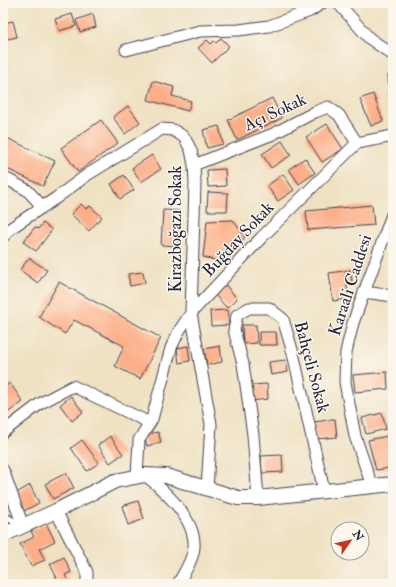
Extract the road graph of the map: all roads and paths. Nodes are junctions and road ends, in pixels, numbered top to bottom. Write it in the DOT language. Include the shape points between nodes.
graph roads {
  1 [pos="322,3"];
  2 [pos="338,3"];
  3 [pos="126,50"];
  4 [pos="393,55"];
  5 [pos="393,136"];
  6 [pos="357,143"];
  7 [pos="194,165"];
  8 [pos="3,177"];
  9 [pos="43,207"];
  10 [pos="393,212"];
  11 [pos="3,237"];
  12 [pos="364,292"];
  13 [pos="393,296"];
  14 [pos="191,313"];
  15 [pos="150,423"];
  16 [pos="3,432"];
  17 [pos="3,470"];
  18 [pos="141,476"];
  19 [pos="393,484"];
  20 [pos="372,486"];
  21 [pos="207,489"];
  22 [pos="324,491"];
  23 [pos="258,498"];
  24 [pos="56,510"];
  25 [pos="3,515"];
  26 [pos="23,526"];
  27 [pos="3,535"];
  28 [pos="87,584"];
  29 [pos="178,584"];
  1 -- 3 [label="street" via="310,11 269,26 200,31"];
  2 -- 4 [label="street" via="369,38"];
  5 -- 6 [label="street"];
  6 -- 7 [label="street, Açı Sokak" via="339,115 328,108 273,134"];
  6 -- 14 [label="street, Buğday Sokak" via="261,238"];
  7 -- 9 [label="street, Kirazboğazı Sokak" via="191,150 184,137 173,130 162,130 87,174"];
  7 -- 14 [label="street, Kirazboğazı Sokak"];
  8 -- 9 [label="street" via="26,190"];
  9 -- 11 [label="street, Kirazboğazı Sokak" via="11,228"];
  10 -- 12 [label="street, Karaali Caddesi"];
  12 -- 13 [label="street"];
  12 -- 20 [label="street, Karaali Caddesi" via="346,352 345,382 355,436"];
  14 -- 15 [label="street, Buğday Sokak" via="171,348"];
  14 -- 21 [label="street, Kirazboğazı Sokak" via="211,424"];
  15 -- 16 [label="street" via="73,386 41,403"];
  15 -- 18 [label="street, Buğday Sokak" via="139,440"];
  17 -- 26 [label="street"];
  18 -- 21 [label="street" via="166,476"];
  18 -- 24 [label="street" via="115,481"];
  18 -- 29 [label="street" via="161,488 178,507 192,530 194,547"];
  19 -- 20 [label="street"];
  20 -- 22 [label="street"];
  21 -- 23 [label="street" via="238,498"];
  22 -- 23 [label="street"];
  22 -- 23 [label="street, Bahçeli Sokak" via="283,319 269,308 249,308 237,315 234,330 243,364 253,435"];
  24 -- 26 [label="street"];
  24 -- 28 [label="street" via="87,572"];
  25 -- 26 [label="lane"];
  26 -- 27 [label="street"];
}
